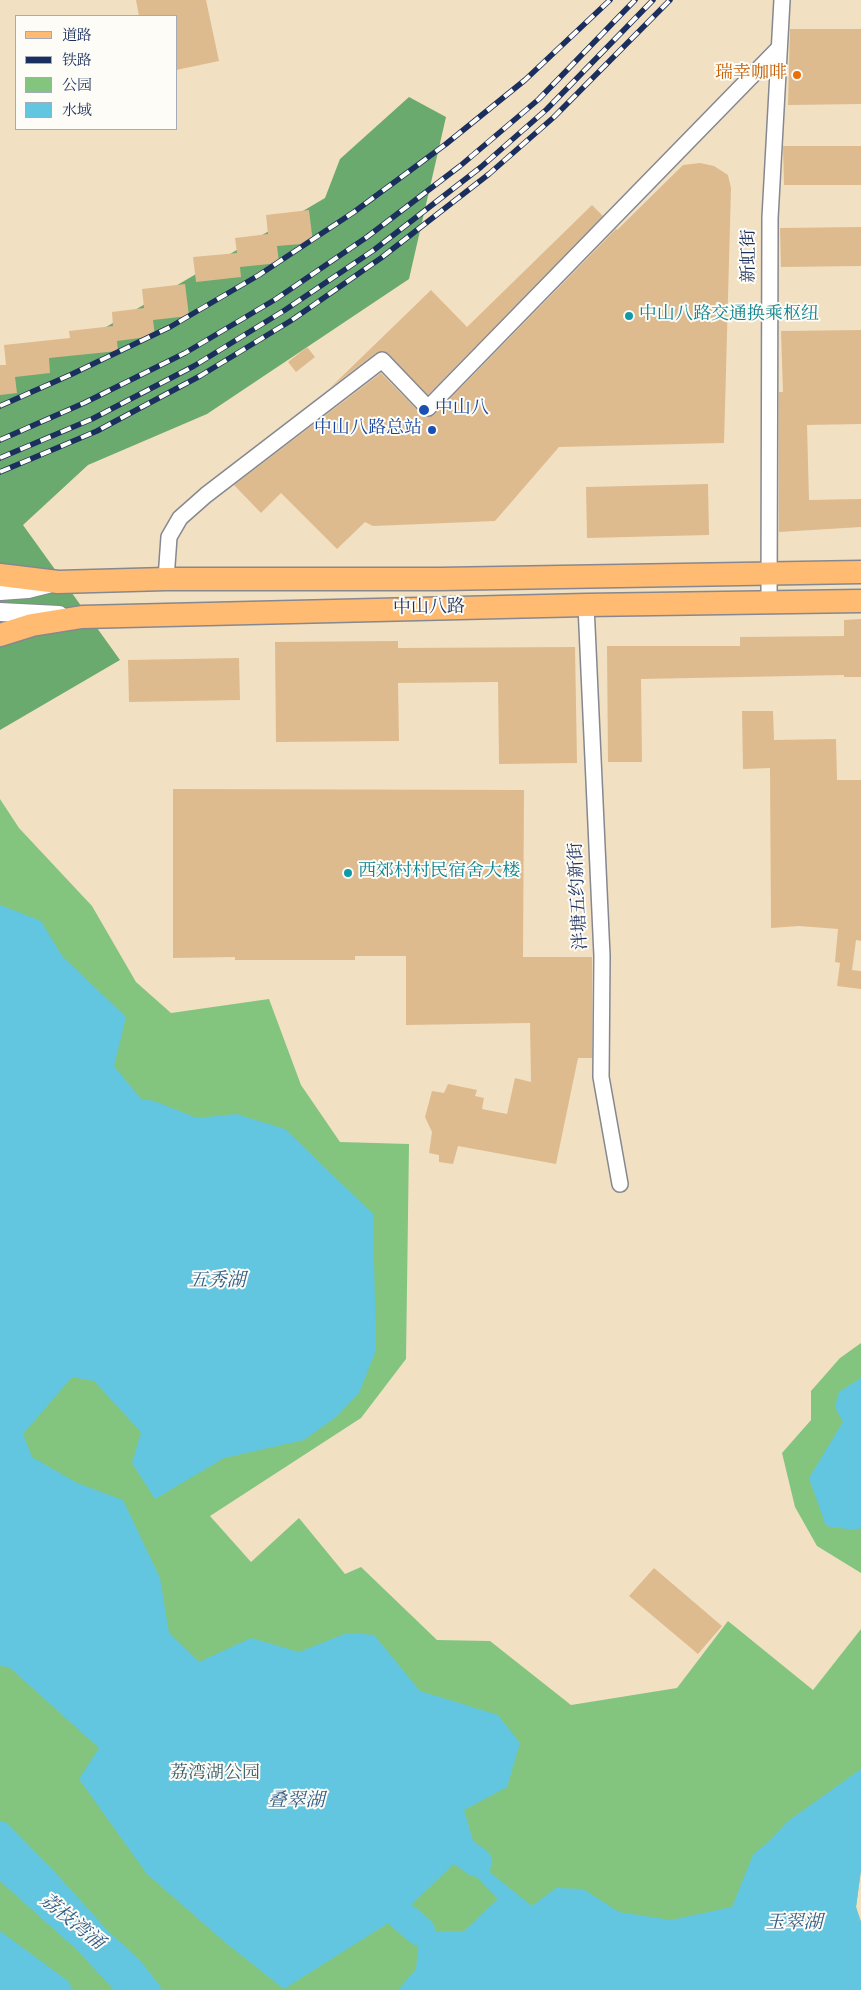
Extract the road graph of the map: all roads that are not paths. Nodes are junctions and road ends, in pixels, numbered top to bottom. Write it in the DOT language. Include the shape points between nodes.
graph roads {
  1 [pos="782,0"];
  2 [pos="780,48"];
  3 [pos="861,572"];
  4 [pos="769,574"];
  5 [pos="0,575"];
  6 [pos="166,580"];
  7 [pos="58,582"];
  8 [pos="0,591"];
  9 [pos="861,600"];
  10 [pos="769,602"];
  11 [pos="586,605"];
  12 [pos="0,612"];
  13 [pos="82,617"];
  14 [pos="0,635"];
  15 [pos="620,1184"];
  1 -- 2 [label="street, 新虹街"];
  2 -- 4 [label="street, 新虹街" via="770,218"];
  2 -- 6 [label="street" via="428,408 382,360 180,518 169,536"];
  3 -- 4 [label="main road, 中山八路"];
  4 -- 6 [label="main road, 中山八路"];
  4 -- 10 [label="street, 新虹街"];
  5 -- 7 [label="main road, 中山八路"];
  6 -- 7 [label="main road, 中山八路"];
  7 -- 8 [label="street"];
  9 -- 10 [label="main road, 中山八路"];
  10 -- 11 [label="main road, 中山八路"];
  11 -- 13 [label="main road, 中山八路"];
  11 -- 15 [label="street, 泮塘五约新街" via="602,956 602,1077"];
  12 -- 13 [label="street"];
  13 -- 14 [label="main road, 中山八路" via="32,625"];
}
